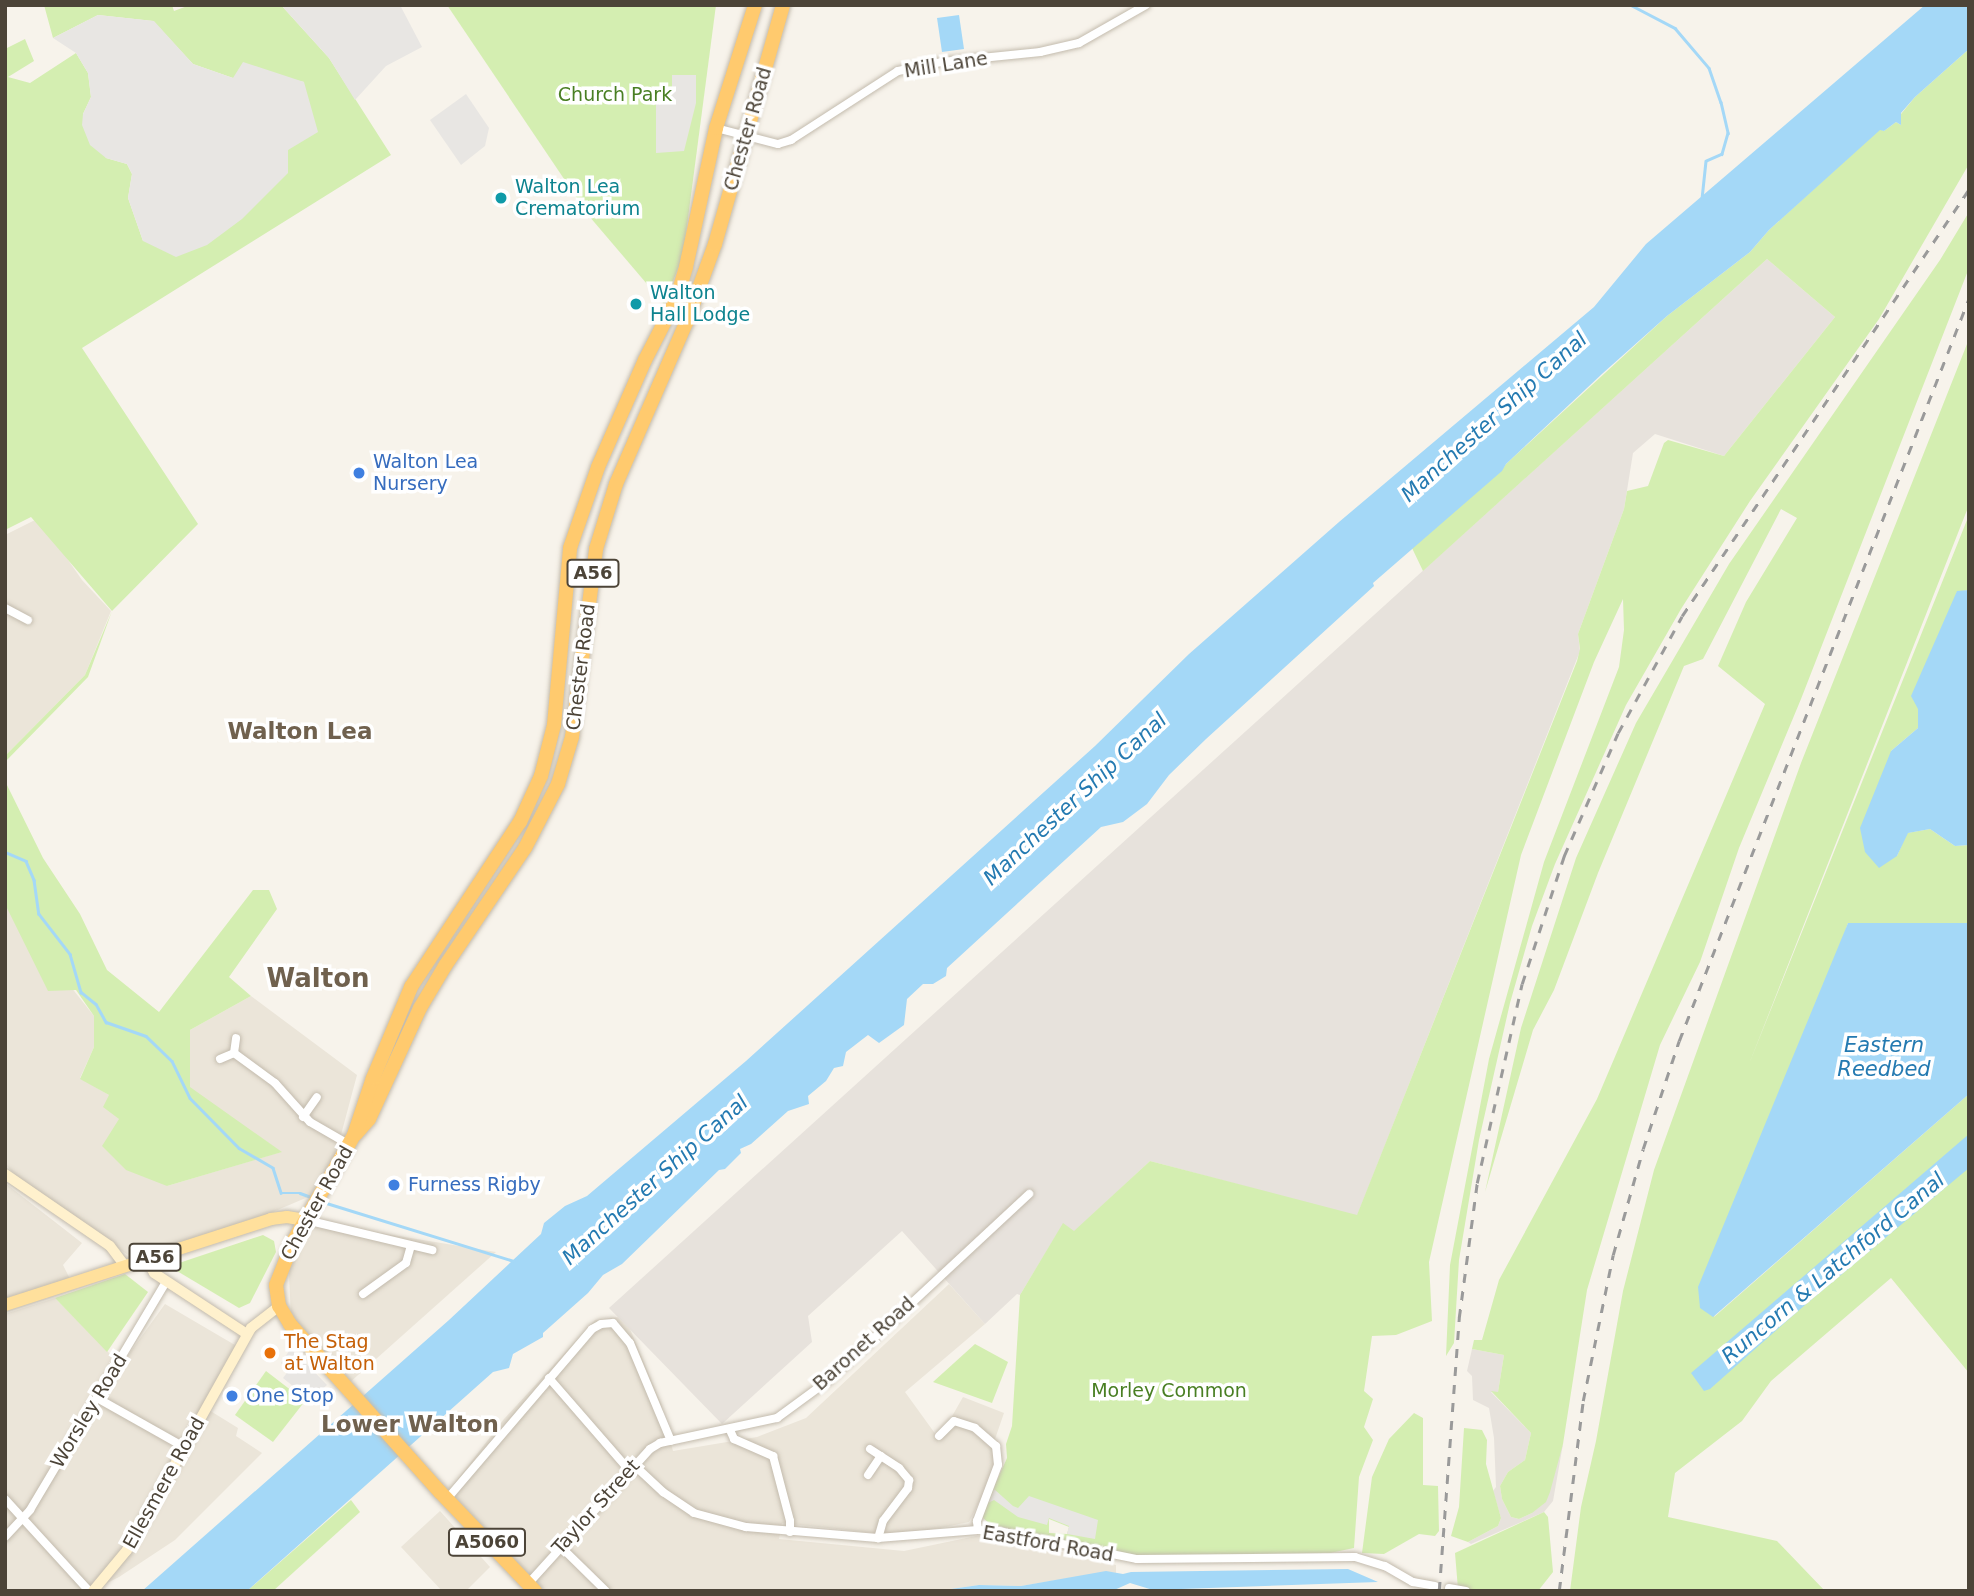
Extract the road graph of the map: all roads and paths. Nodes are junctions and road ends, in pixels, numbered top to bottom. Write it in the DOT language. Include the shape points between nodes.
graph roads {
  1 [pos="755,5"];
  2 [pos="783,5"];
  3 [pos="1146,5"];
  4 [pos="716,128"];
  5 [pos="746,137"];
  6 [pos="5,608"];
  7 [pos="28,620"];
  8 [pos="236,1038"];
  9 [pos="234,1053"];
  10 [pos="220,1059"];
  11 [pos="317,1097"];
  12 [pos="303,1117"];
  13 [pos="352,1140"];
  14 [pos="5,1174"];
  15 [pos="1029,1194"];
  16 [pos="309,1216"];
  17 [pos="411,1246"];
  18 [pos="432,1250"];
  19 [pos="146,1259"];
  20 [pos="125,1266"];
  21 [pos="166,1282"];
  22 [pos="363,1294"];
  23 [pos="5,1305"];
  24 [pos="279,1306"];
  25 [pos="247,1334"];
  26 [pos="549,1378"];
  27 [pos="97,1398"];
  28 [pos="730,1430"];
  29 [pos="939,1436"];
  30 [pos="671,1441"];
  31 [pos="184,1447"];
  32 [pos="870,1449"];
  33 [pos="881,1457"];
  34 [pos="632,1467"];
  35 [pos="867,1475"];
  36 [pos="5,1499"];
  37 [pos="447,1499"];
  38 [pos="23,1519"];
  39 [pos="978,1530"];
  40 [pos="790,1532"];
  41 [pos="5,1537"];
  42 [pos="878,1538"];
  43 [pos="560,1546"];
  44 [pos="1435,1586"];
  45 [pos="531,1587"];
  46 [pos="1449,1588"];
  47 [pos="91,1591"];
  48 [pos="606,1591"];
  49 [pos="1466,1591"];
  1 -- 4 [label="highway, Chester Road / A56"];
  2 -- 5 [label="highway, Chester Road / A56"];
  3 -- 5 [label="street, Mill Lane" via="1079,43 898,71 778,144"];
  4 -- 5 [label="street, Mill Lane"];
  4 -- 13 [label="highway, Chester Road / A56" via="676,300 603,454 570,548 554,725 541,776 520,822 411,987"];
  5 -- 13 [label="highway, Chester Road / A56" via="692,308 616,484 596,549 572,737 558,784 525,848 420,1008 369,1119"];
  6 -- 7 [label="street"];
  8 -- 9 [label="street"];
  9 -- 10 [label="street"];
  9 -- 12 [label="street" via="275,1083"];
  11 -- 12 [label="street"];
  12 -- 13 [label="street"];
  13 -- 16 [label="highway, Chester Road / A56"];
  14 -- 20 [label="main road" via="110,1246"];
  15 -- 28 [label="street, Baronet Road" via="830,1379 777,1418"];
  16 -- 17 [label="street"];
  16 -- 19 [label="main road, A56" via="271,1219"];
  16 -- 24 [label="highway, Chester Road" via="278,1277"];
  17 -- 18 [label="street"];
  17 -- 22 [label="street" via="406,1264"];
  19 -- 20 [label="main road, A56"];
  19 -- 21 [label="main road"];
  20 -- 23 [label="main road, A56"];
  21 -- 25 [label="main road"];
  21 -- 27 [label="street, Worsley Road"];
  24 -- 25 [label="main road, Ellesmere Road"];
  24 -- 37 [label="highway, A5060" via="290,1324"];
  25 -- 31 [label="main road, Ellesmere Road"];
  26 -- 30 [label="street" via="592,1329 614,1323 630,1343"];
  26 -- 34 [label="street, Eastford Road"];
  26 -- 37 [label="street"];
  27 -- 31 [label="street"];
  27 -- 38 [label="street, Worsley Road"];
  28 -- 30 [label="street, Baronet Road"];
  28 -- 40 [label="street" via="734,1438 773,1456"];
  29 -- 39 [label="street" via="954,1421 975,1427 996,1446 998,1465"];
  30 -- 34 [label="street, Taylor Street" via="650,1449"];
  31 -- 47 [label="main road, Ellesmere Road" via="121,1559"];
  32 -- 33 [label="street"];
  33 -- 35 [label="street"];
  33 -- 42 [label="street" via="906,1475 909,1484 883,1521"];
  34 -- 40 [label="street, Eastford Road" via="694,1513 746,1527"];
  34 -- 43 [label="street, Taylor Street"];
  36 -- 38 [label="street"];
  37 -- 45 [label="highway, A5060"];
  38 -- 41 [label="street, Worsley Road"];
  38 -- 47 [label="street"];
  39 -- 42 [label="street, Eastford Road"];
  39 -- 44 [label="street, Eastford Road" via="1137,1559 1355,1557 1385,1566 1413,1582"];
  40 -- 42 [label="street, Eastford Road"];
  43 -- 45 [label="street, Taylor Street"];
  43 -- 48 [label="street"];
  46 -- 49 [label="street"];
}
